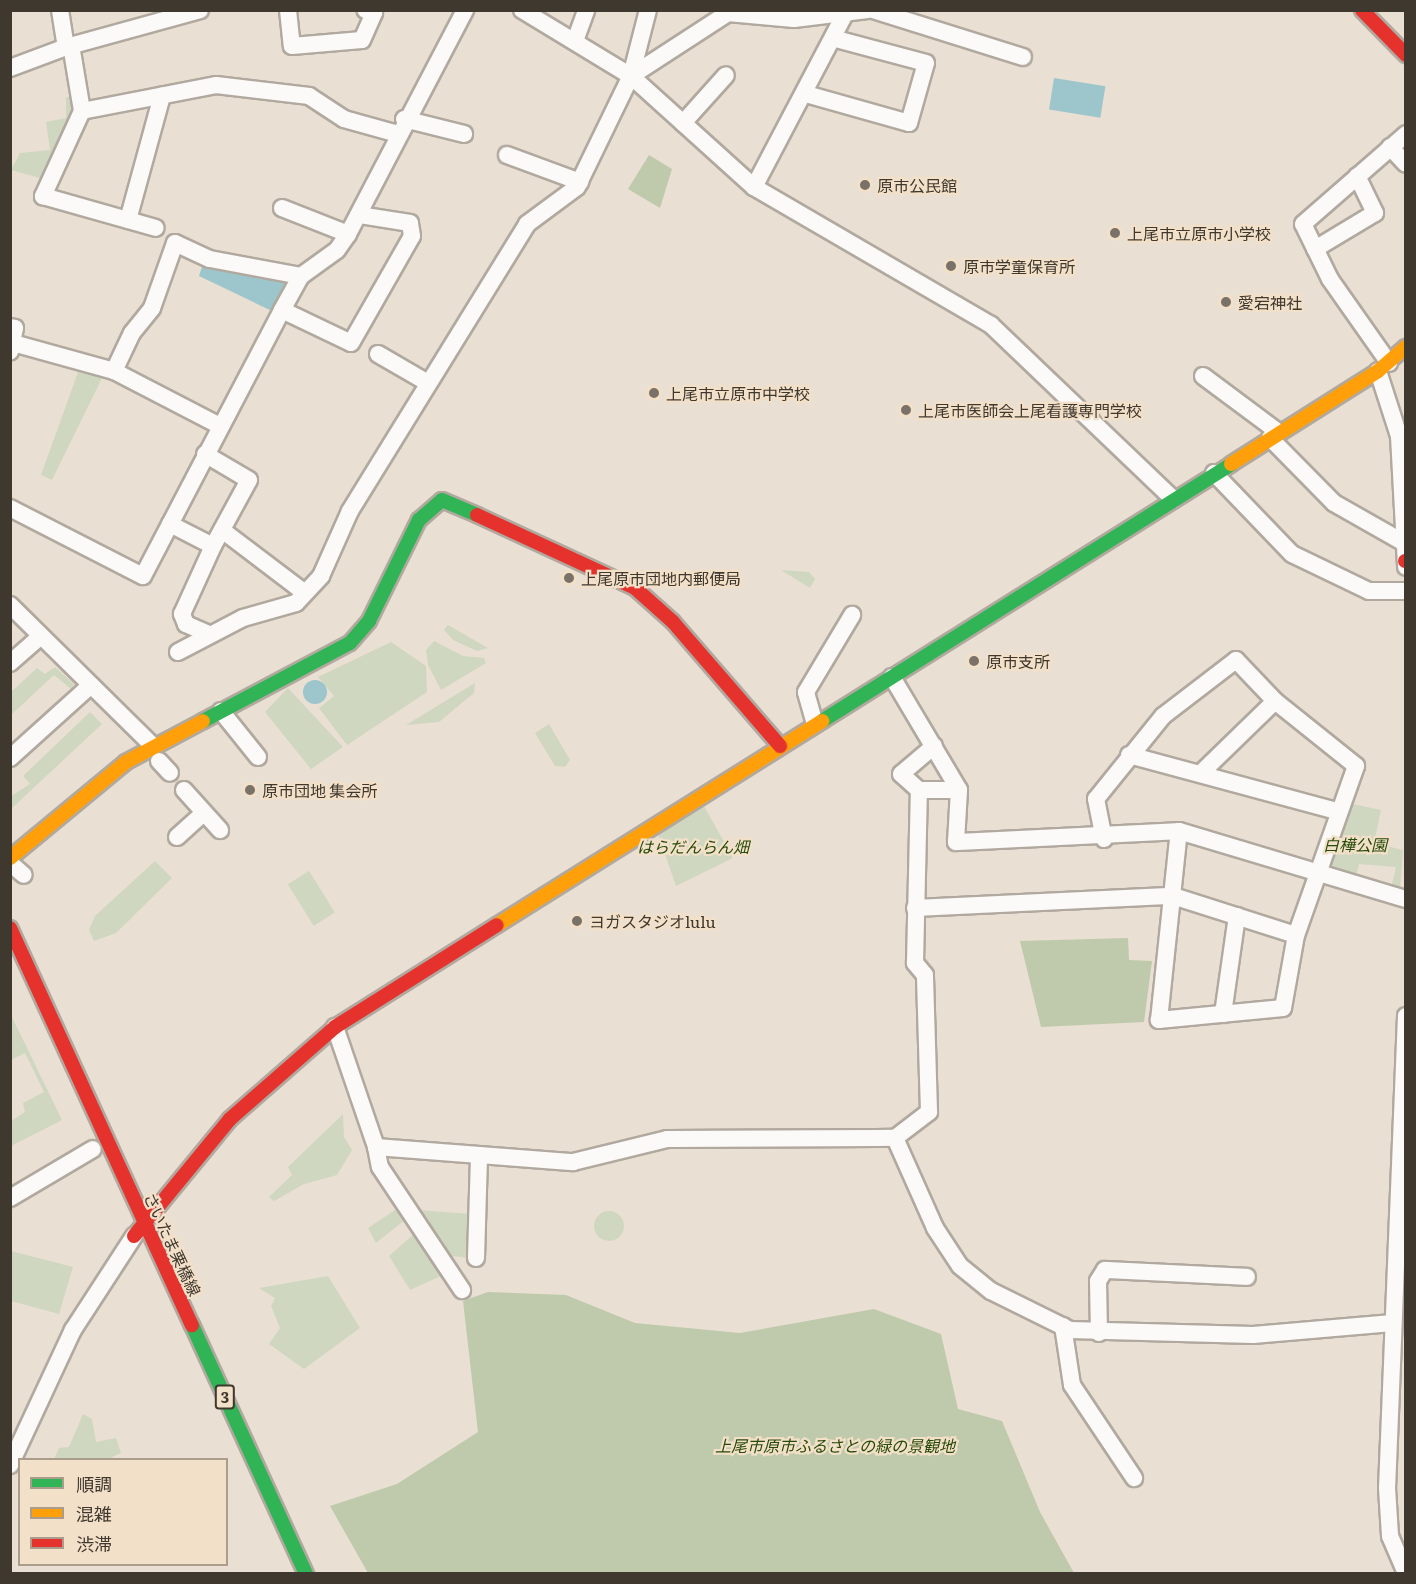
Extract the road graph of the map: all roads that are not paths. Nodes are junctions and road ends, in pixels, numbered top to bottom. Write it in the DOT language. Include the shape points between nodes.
graph roads {
  1 [pos="60,10"];
  2 [pos="200,10"];
  3 [pos="288,10"];
  4 [pos="365,10"];
  5 [pos="465,10"];
  6 [pos="522,10"];
  7 [pos="586,10"];
  8 [pos="648,10"];
  9 [pos="867,10"];
  10 [pos="873,10"];
  11 [pos="1362,10"];
  12 [pos="847,11"];
  13 [pos="833,38"];
  14 [pos="575,41"];
  15 [pos="68,46"];
  16 [pos="1406,55"];
  17 [pos="1023,57"];
  18 [pos="10,68"];
  19 [pos="726,75"];
  20 [pos="631,76"];
  21 [pos="806,94"];
  22 [pos="162,96"];
  23 [pos="82,111"];
  24 [pos="683,123"];
  25 [pos="401,127"];
  26 [pos="464,134"];
  27 [pos="1406,134"];
  28 [pos="1390,147"];
  29 [pos="507,155"];
  30 [pos="1406,164"];
  31 [pos="1357,176"];
  32 [pos="580,182"];
  33 [pos="754,187"];
  34 [pos="282,208"];
  35 [pos="359,215"];
  36 [pos="129,220"];
  37 [pos="156,228"];
  38 [pos="348,234"];
  39 [pos="1315,249"];
  40 [pos="301,276"];
  41 [pos="282,310"];
  42 [pos="11,340"];
  43 [pos="1406,347"];
  44 [pos="378,354"];
  45 [pos="1384,367"];
  46 [pos="114,371"];
  47 [pos="1203,376"];
  48 [pos="428,383"];
  49 [pos="220,426"];
  50 [pos="1274,435"];
  51 [pos="205,454"];
  52 [pos="1214,473"];
  53 [pos="1173,499"];
  54 [pos="10,508"];
  55 [pos="170,524"];
  56 [pos="222,530"];
  57 [pos="1401,541"];
  58 [pos="213,546"];
  59 [pos="1405,561"];
  60 [pos="1406,567"];
  61 [pos="1406,591"];
  62 [pos="305,592"];
  63 [pos="10,605"];
  64 [pos="852,615"];
  65 [pos="209,634"];
  66 [pos="41,636"];
  67 [pos="178,652"];
  68 [pos="10,663"];
  69 [pos="892,676"];
  70 [pos="92,686"];
  71 [pos="1275,701"];
  72 [pos="221,711"];
  73 [pos="815,724"];
  74 [pos="780,746"];
  75 [pos="934,746"];
  76 [pos="1129,755"];
  77 [pos="156,756"];
  78 [pos="258,757"];
  79 [pos="10,758"];
  80 [pos="1201,773"];
  81 [pos="184,789"];
  82 [pos="919,790"];
  83 [pos="959,790"];
  84 [pos="1337,811"];
  85 [pos="204,813"];
  86 [pos="220,830"];
  87 [pos="1179,831"];
  88 [pos="177,837"];
  89 [pos="1104,839"];
  90 [pos="10,861"];
  91 [pos="1318,873"];
  92 [pos="24,874"];
  93 [pos="1173,896"];
  94 [pos="1406,899"];
  95 [pos="915,908"];
  96 [pos="1237,916"];
  97 [pos="10,928"];
  98 [pos="1296,935"];
  99 [pos="10,967"];
  100 [pos="1223,1014"];
  101 [pos="1406,1016"];
  102 [pos="335,1027"];
  103 [pos="895,1138"];
  104 [pos="376,1147"];
  105 [pos="93,1149"];
  106 [pos="479,1155"];
  107 [pos="10,1198"];
  108 [pos="144,1221"];
  109 [pos="134,1236"];
  110 [pos="476,1258"];
  111 [pos="1247,1277"];
  112 [pos="462,1290"];
  113 [pos="1392,1323"];
  114 [pos="1062,1326"];
  115 [pos="1099,1333"];
  116 [pos="228,1443"];
  117 [pos="10,1466"];
  118 [pos="1134,1478"];
  119 [pos="1406,1573"];
  120 [pos="306,1574"];
  1 -- 15 [label="street"];
  2 -- 15 [label="street"];
  3 -- 4 [label="street" via="292,46 362,40 374,13"];
  5 -- 25 [label="street"];
  6 -- 14 [label="street"];
  7 -- 14 [label="street"];
  8 -- 20 [label="street"];
  9 -- 12 [label="street"];
  10 -- 17 [label="street"];
  11 -- 16 [label="street"];
  12 -- 13 [label="street"];
  12 -- 20 [label="street" via="794,19 728,13"];
  13 -- 21 [label="street"];
  13 -- 21 [label="street" via="926,63 909,123"];
  14 -- 20 [label="street"];
  15 -- 18 [label="street"];
  15 -- 23 [label="street"];
  19 -- 24 [label="street"];
  20 -- 24 [label="street"];
  20 -- 32 [label="street"];
  21 -- 33 [label="street"];
  22 -- 23 [label="street"];
  22 -- 25 [label="street" via="216,85 309,96 344,119"];
  22 -- 36 [label="street"];
  23 -- 36 [label="street" via="44,196"];
  24 -- 33 [label="street"];
  25 -- 26 [label="street"];
  25 -- 35 [label="street"];
  27 -- 28 [label="street"];
  28 -- 30 [label="street"];
  28 -- 31 [label="street"];
  29 -- 32 [label="street"];
  31 -- 39 [label="street" via="1303,224"];
  31 -- 39 [label="street" via="1375,213"];
  32 -- 48 [label="street" via="527,224"];
  33 -- 53 [label="street" via="991,325"];
  34 -- 38 [label="street"];
  35 -- 38 [label="street"];
  35 -- 41 [label="street" via="410,223 412,236 351,343"];
  36 -- 37 [label="street"];
  38 -- 40 [label="street" via="337,250"];
  39 -- 45 [label="street"];
  40 -- 41 [label="street"];
  40 -- 46 [label="street" via="210,259 175,243 152,308 132,333"];
  41 -- 49 [label="street"];
  42 -- 46 [label="street"];
  43 -- 45 [label="street"];
  44 -- 48 [label="street"];
  45 -- 50 [label="street"];
  45 -- 57 [label="street" via="1399,436"];
  46 -- 49 [label="street"];
  47 -- 50 [label="street"];
  48 -- 62 [label="street" via="350,511 321,576"];
  49 -- 51 [label="street"];
  50 -- 52 [label="street"];
  50 -- 57 [label="street" via="1334,503"];
  51 -- 55 [label="street"];
  51 -- 56 [label="street" via="249,480"];
  52 -- 53 [label="street"];
  52 -- 61 [label="street" via="1292,554 1369,591"];
  53 -- 69 [label="street"];
  54 -- 55 [label="street" via="143,576"];
  55 -- 58 [label="street"];
  56 -- 58 [label="street"];
  56 -- 62 [label="street"];
  57 -- 59 [label="street"];
  58 -- 65 [label="street" via="182,614 186,624"];
  59 -- 60 [label="street"];
  62 -- 65 [label="street" via="296,603"];
  63 -- 66 [label="street"];
  64 -- 73 [label="street" via="806,692"];
  65 -- 67 [label="street"];
  66 -- 68 [label="street"];
  66 -- 70 [label="street"];
  69 -- 73 [label="street"];
  69 -- 75 [label="street"];
  70 -- 77 [label="street"];
  70 -- 79 [label="street"];
  71 -- 76 [label="street" via="1236,660 1163,716"];
  71 -- 80 [label="street"];
  71 -- 84 [label="street" via="1356,766"];
  72 -- 74 [label="street" via="351,643 369,621 419,520 442,500 565,551 635,588 672,622"];
  72 -- 77 [label="street"];
  72 -- 78 [label="street"];
  73 -- 74 [label="street"];
  74 -- 102 [label="street"];
  75 -- 82 [label="street" via="901,774"];
  75 -- 83 [label="street"];
  76 -- 80 [label="street"];
  76 -- 89 [label="street" via="1096,799"];
  77 -- 90 [label="street"];
  80 -- 84 [label="street"];
  81 -- 85 [label="street"];
  82 -- 83 [label="street"];
  82 -- 95 [label="street"];
  83 -- 89 [label="street" via="956,842"];
  84 -- 91 [label="street"];
  85 -- 86 [label="street"];
  85 -- 88 [label="street"];
  87 -- 89 [label="street"];
  87 -- 91 [label="street"];
  87 -- 93 [label="street"];
  90 -- 92 [label="street"];
  91 -- 94 [label="street"];
  91 -- 98 [label="street"];
  93 -- 95 [label="street"];
  93 -- 96 [label="street"];
  93 -- 100 [label="street" via="1159,1020"];
  95 -- 103 [label="street" via="915,963 925,975 929,1112"];
  96 -- 98 [label="street"];
  96 -- 100 [label="street"];
  97 -- 108 [label="street, さいたま栗橋線 / 3"];
  98 -- 100 [label="street" via="1283,1008"];
  99 -- 105 [label="street, さいたま栗橋線 / 3"];
  101 -- 113 [label="street"];
  102 -- 104 [label="street"];
  102 -- 108 [label="street" via="237,1112"];
  103 -- 106 [label="street" via="667,1139 573,1162"];
  103 -- 114 [label="street" via="935,1228 960,1266 992,1291"];
  104 -- 106 [label="street"];
  104 -- 112 [label="street" via="380,1167"];
  105 -- 107 [label="street"];
  105 -- 109 [label="street, さいたま栗橋線 / 3"];
  106 -- 110 [label="street"];
  108 -- 109 [label="street"];
  108 -- 120 [label="street, さいたま栗橋線 / 3"];
  109 -- 116 [label="street, さいたま栗橋線 / 3"];
  109 -- 117 [label="street" via="73,1329"];
  111 -- 115 [label="street" via="1105,1270 1098,1281"];
  113 -- 115 [label="street" via="1253,1335"];
  113 -- 119 [label="street" via="1388,1513 1390,1536"];
  114 -- 115 [label="street"];
  114 -- 118 [label="street" via="1072,1385"];
}
